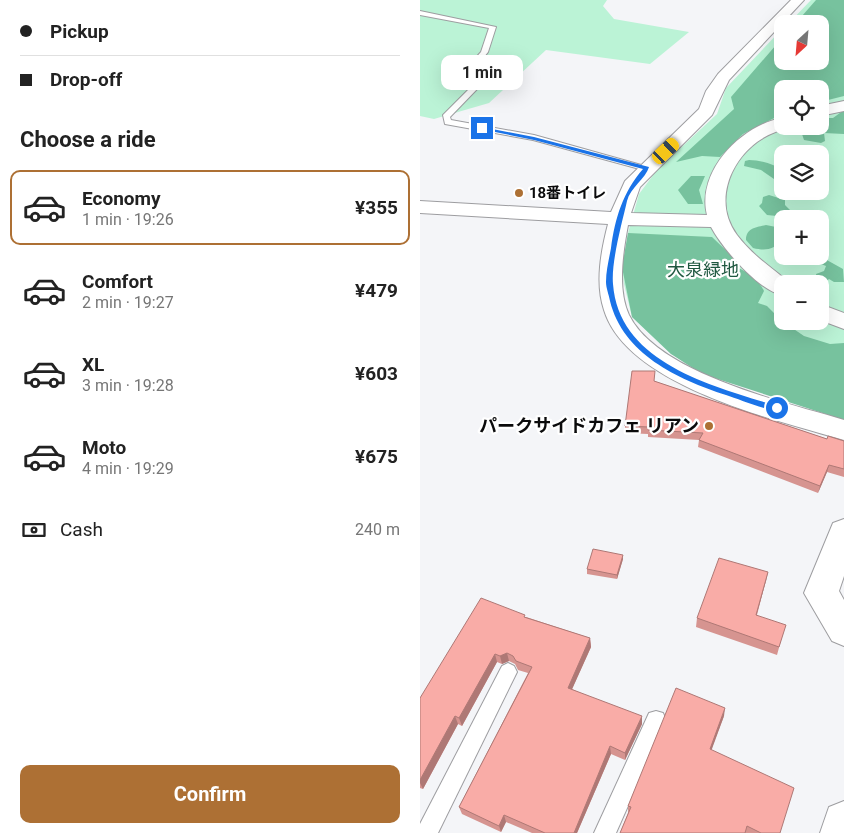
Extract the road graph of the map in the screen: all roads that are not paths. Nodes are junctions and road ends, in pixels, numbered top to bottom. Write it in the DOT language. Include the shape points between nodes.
graph roads {
  1 [pos="798,0"];
  2 [pos="420,13"];
  3 [pos="844,106"];
  4 [pos="829,109"];
  5 [pos="774,127"];
  6 [pos="647,168"];
  7 [pos="420,207"];
  8 [pos="620,218"];
  9 [pos="719,221"];
  10 [pos="774,282"];
  11 [pos="829,315"];
  12 [pos="844,322"];
  13 [pos="844,430"];
  14 [pos="844,532"];
  15 [pos="844,630"];
  16 [pos="508,672"];
  17 [pos="656,720"];
  18 [pos="844,822"];
  19 [pos="427,833"];
  20 [pos="605,833"];
  21 [pos="841,833"];
  1 -- 6 [label="street" via="723,77 706,111"];
  2 -- 6 [label="lane" via="493,28 476,63 477,85 446,117 448,122 534,138"];
  3 -- 4 [label="street"];
  5 -- 9 [label="street" via="753,137 731,156 716,189 715,209"];
  6 -- 8 [label="street" via="632,185"];
  7 -- 8 [label="street"];
  8 -- 9 [label="street"];
  8 -- 13 [label="street" via="609,284 618,316 629,336 647,353 680,374 710,387"];
  9 -- 10 [label="street" via="726,235 759,271"];
  11 -- 12 [label="street"];
  14 -- 15 [label="street" via="821,593"];
  16 -- 19 [label="lane"];
  17 -- 20 [label="lane"];
  18 -- 21 [label="street"];
}
